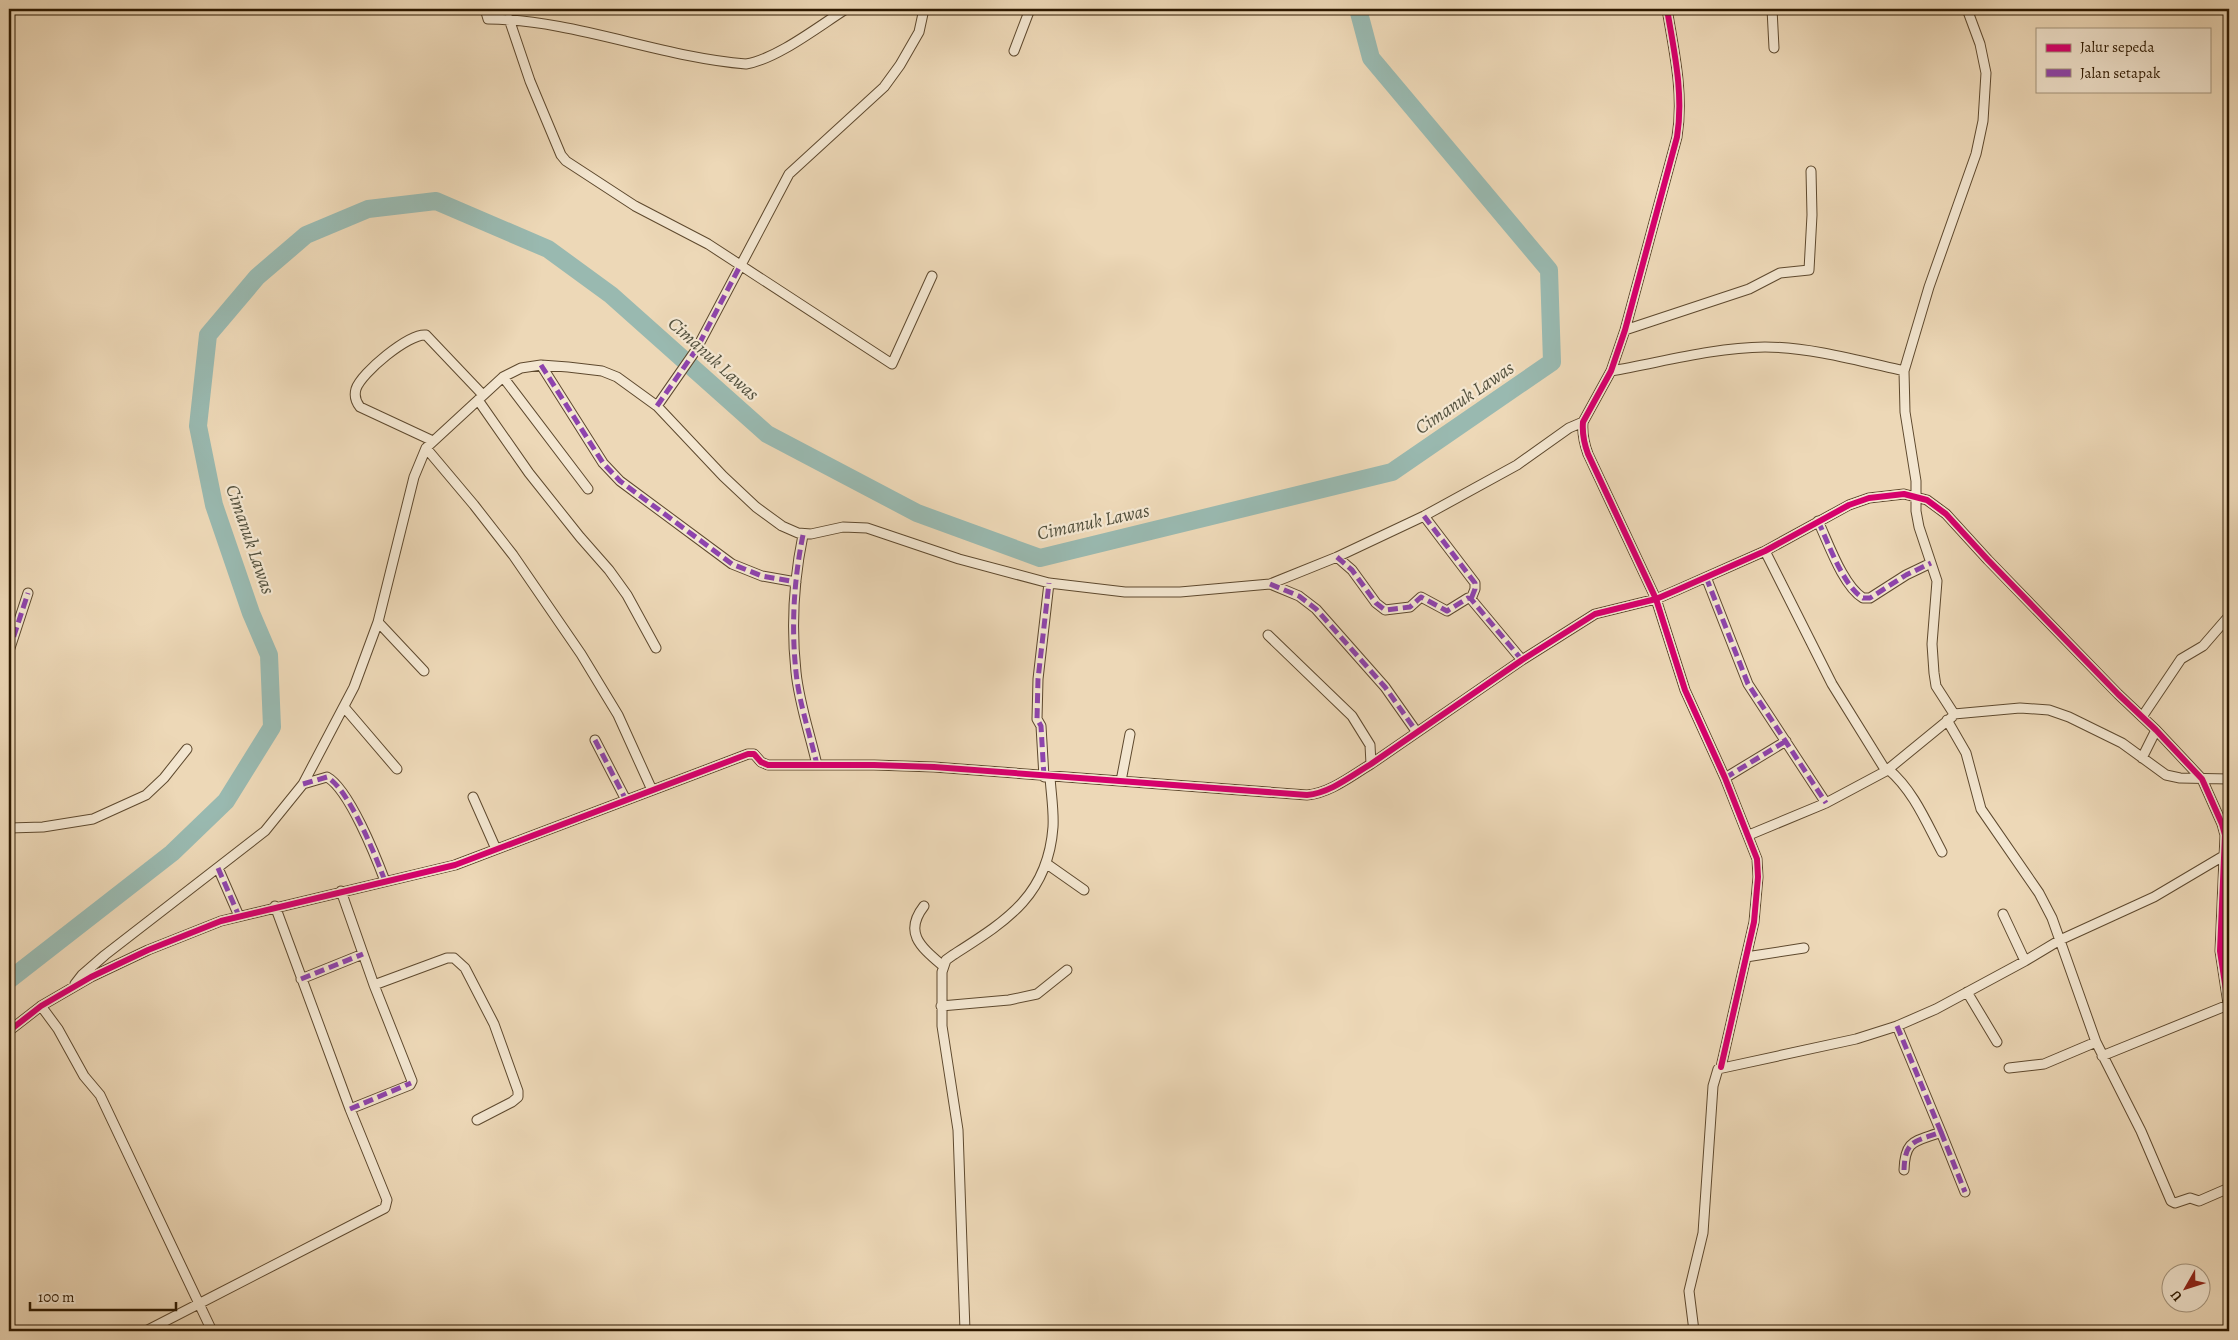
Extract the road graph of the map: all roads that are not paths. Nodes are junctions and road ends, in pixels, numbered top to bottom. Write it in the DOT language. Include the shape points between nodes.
graph roads {
  1 [pos="485,9"];
  2 [pos="846,9"];
  3 [pos="924,9"];
  4 [pos="1030,9"];
  5 [pos="1667,9"];
  6 [pos="1772,9"];
  7 [pos="1967,9"];
  8 [pos="509,20"];
  9 [pos="1774,48"];
  10 [pos="1014,51"];
  11 [pos="1811,172"];
  12 [pos="740,266"];
  13 [pos="932,276"];
  14 [pos="1625,330"];
  15 [pos="541,365"];
  16 [pos="1611,371"];
  17 [pos="1904,371"];
  18 [pos="503,377"];
  19 [pos="480,397"];
  20 [pos="657,406"];
  21 [pos="1583,422"];
  22 [pos="434,441"];
  23 [pos="426,448"];
  24 [pos="588,489"];
  25 [pos="1915,489"];
  26 [pos="1424,516"];
  27 [pos="1818,521"];
  28 [pos="803,535"];
  29 [pos="1764,550"];
  30 [pos="1337,557"];
  31 [pos="1931,563"];
  32 [pos="1706,576"];
  33 [pos="796,582"];
  34 [pos="1049,582"];
  35 [pos="1270,584"];
  36 [pos="28,593"];
  37 [pos="1656,599"];
  38 [pos="1471,600"];
  39 [pos="2229,616"];
  40 [pos="378,622"];
  41 [pos="1268,635"];
  42 [pos="656,648"];
  43 [pos="9,651"];
  44 [pos="1522,660"];
  45 [pos="424,671"];
  46 [pos="344,707"];
  47 [pos="1951,717"];
  48 [pos="2142,717"];
  49 [pos="2156,730"];
  50 [pos="1416,731"];
  51 [pos="1130,734"];
  52 [pos="595,740"];
  53 [pos="1786,741"];
  54 [pos="187,749"];
  55 [pos="2142,758"];
  56 [pos="1371,764"];
  57 [pos="817,765"];
  58 [pos="397,769"];
  59 [pos="1887,770"];
  60 [pos="1047,777"];
  61 [pos="1725,778"];
  62 [pos="2207,779"];
  63 [pos="2229,779"];
  64 [pos="1121,781"];
  65 [pos="304,784"];
  66 [pos="652,790"];
  67 [pos="473,798"];
  68 [pos="626,800"];
  69 [pos="1826,803"];
  70 [pos="9,828"];
  71 [pos="1748,835"];
  72 [pos="496,849"];
  73 [pos="1942,852"];
  74 [pos="2225,856"];
  75 [pos="1047,864"];
  76 [pos="218,868"];
  77 [pos="385,881"];
  78 [pos="1084,890"];
  79 [pos="341,891"];
  80 [pos="275,906"];
  81 [pos="924,906"];
  82 [pos="2003,914"];
  83 [pos="239,916"];
  84 [pos="2060,940"];
  85 [pos="1804,948"];
  86 [pos="363,954"];
  87 [pos="1746,956"];
  88 [pos="2024,962"];
  89 [pos="943,966"];
  90 [pos="1066,970"];
  91 [pos="302,979"];
  92 [pos="374,985"];
  93 [pos="72,988"];
  94 [pos="1967,992"];
  95 [pos="41,1006"];
  96 [pos="941,1006"];
  97 [pos="2228,1008"];
  98 [pos="1897,1026"];
  99 [pos="9,1031"];
  100 [pos="1997,1042"];
  101 [pos="2096,1042"];
  102 [pos="2102,1056"];
  103 [pos="1721,1067"];
  104 [pos="2009,1068"];
  105 [pos="350,1109"];
  106 [pos="476,1120"];
  107 [pos="1941,1132"];
  108 [pos="1904,1170"];
  109 [pos="2229,1188"];
  110 [pos="1965,1192"];
  111 [pos="200,1304"];
  112 [pos="146,1331"];
  113 [pos="212,1331"];
  114 [pos="965,1331"];
  115 [pos="1694,1331"];
  1 -- 8 [label="street" via="488,19"];
  2 -- 8 [label="street" via="762,60 746,64"];
  3 -- 12 [label="street" via="919,32 884,88 789,174"];
  4 -- 10 [label="street"];
  5 -- 14 [label="street" via="1676,61 1680,120"];
  6 -- 9 [label="street"];
  7 -- 17 [label="street" via="1980,44 1986,73 1983,121 1976,154 1929,287"];
  8 -- 12 [label="street" via="530,81 566,161 635,206"];
  11 -- 14 [label="street" via="1809,270 1780,272 1749,289"];
  12 -- 13 [label="street" via="892,364"];
  12 -- 20 [label="street" via="696,350"];
  14 -- 16 [label="street"];
  15 -- 18 [label="street" via="521,368"];
  15 -- 20 [label="street" via="602,371 617,377"];
  15 -- 33 [label="street" via="603,462 620,482 732,564 762,576"];
  16 -- 17 [label="street" via="1699,352 1766,347 1832,355"];
  16 -- 21 [label="street"];
  17 -- 25 [label="street" via="1905,412"];
  18 -- 19 [label="street"];
  18 -- 24 [label="street"];
  19 -- 22 [label="street"];
  19 -- 22 [label="street" via="426,335 421,334 390,353 363,377 356,390 356,401 360,407"];
  19 -- 42 [label="street" via="529,473 614,576"];
  20 -- 28 [label="street" via="756,507 782,526"];
  21 -- 26 [label="street" via="1569,428 1517,465"];
  21 -- 37 [label="street" via="1583,441 1588,454"];
  22 -- 23 [label="street"];
  23 -- 40 [label="street" via="414,477"];
  23 -- 66 [label="street" via="513,555 581,654 618,716"];
  25 -- 27 [label="street" via="1904,494 1870,498"];
  25 -- 31 [label="street" via="1919,527"];
  25 -- 48 [label="street" via="1946,514"];
  26 -- 30 [label="street"];
  26 -- 38 [label="street" via="1474,583"];
  27 -- 29 [label="street"];
  27 -- 31 [label="street" via="1844,574 1863,598 1870,598"];
  28 -- 33 [label="street"];
  28 -- 34 [label="street" via="838,528 867,528 959,558"];
  29 -- 32 [label="street"];
  29 -- 59 [label="street" via="1832,684"];
  30 -- 35 [label="street"];
  30 -- 38 [label="street" via="1385,610 1410,606 1421,597 1448,610 1468,598"];
  31 -- 47 [label="street" via="1938,592 1932,644 1934,673 1936,686"];
  32 -- 37 [label="street"];
  32 -- 53 [label="street" via="1748,684"];
  33 -- 57 [label="street" via="796,672"];
  34 -- 35 [label="street" via="1125,592 1180,592"];
  34 -- 60 [label="street" via="1037,719 1041,726"];
  35 -- 50 [label="street" via="1305,600 1323,616 1385,687"];
  36 -- 43 [label="street"];
  37 -- 44 [label="street" via="1595,614"];
  37 -- 61 [label="street" via="1685,690"];
  38 -- 44 [label="street"];
  39 -- 48 [label="street" via="2203,646 2182,659"];
  40 -- 45 [label="street"];
  40 -- 46 [label="street"];
  41 -- 56 [label="street" via="1352,716 1370,745"];
  44 -- 50 [label="street"];
  46 -- 58 [label="street"];
  46 -- 65 [label="street"];
  47 -- 55 [label="street" via="2020,708 2049,710 2122,743"];
  47 -- 59 [label="street"];
  47 -- 84 [label="street" via="1966,753 1981,809 2039,893"];
  48 -- 49 [label="street"];
  49 -- 55 [label="street"];
  49 -- 62 [label="street"];
  50 -- 56 [label="street"];
  51 -- 64 [label="street"];
  52 -- 68 [label="street"];
  53 -- 61 [label="street"];
  53 -- 69 [label="street"];
  54 -- 70 [label="street" via="146,795 102,815 43,827"];
  55 -- 62 [label="street" via="2166,775"];
  56 -- 64 [label="street" via="1332,787 1307,795"];
  57 -- 60 [label="street" via="934,767"];
  57 -- 66 [label="street" via="764,764 756,756 748,754"];
  59 -- 69 [label="street"];
  59 -- 73 [label="street" via="1912,796"];
  60 -- 64 [label="street"];
  60 -- 75 [label="street" via="1053,826"];
  61 -- 71 [label="street"];
  62 -- 63 [label="street"];
  62 -- 74 [label="street" via="2225,835"];
  65 -- 76 [label="street" via="265,831"];
  65 -- 77 [label="street" via="326,777 343,794"];
  66 -- 68 [label="street"];
  67 -- 72 [label="street"];
  68 -- 72 [label="street"];
  69 -- 71 [label="street"];
  71 -- 87 [label="street" via="1757,859 1758,877 1754,922"];
  72 -- 77 [label="street" via="455,865"];
  74 -- 84 [label="street" via="2154,897"];
  74 -- 97 [label="street" via="2220,950"];
  75 -- 78 [label="street"];
  75 -- 89 [label="street" via="1041,877 1006,920 953,954"];
  76 -- 83 [label="street"];
  76 -- 93 [label="street" via="105,955"];
  77 -- 79 [label="street"];
  79 -- 80 [label="street"];
  79 -- 86 [label="street"];
  80 -- 83 [label="street"];
  80 -- 91 [label="street"];
  81 -- 89 [label="street" via="916,918 915,934 925,950"];
  82 -- 88 [label="street"];
  83 -- 93 [label="street" via="148,950"];
  84 -- 88 [label="street"];
  84 -- 101 [label="street"];
  85 -- 87 [label="street"];
  86 -- 91 [label="street"];
  86 -- 92 [label="street"];
  87 -- 103 [label="street"];
  88 -- 94 [label="street"];
  89 -- 96 [label="street"];
  90 -- 96 [label="street" via="1037,994"];
  91 -- 105 [label="street"];
  92 -- 105 [label="street" via="412,1083"];
  92 -- 106 [label="street" via="447,958 454,958 465,968 494,1024 518,1091 518,1097 512,1102"];
  93 -- 95 [label="street"];
  94 -- 98 [label="street"];
  94 -- 100 [label="street"];
  95 -- 99 [label="street"];
  95 -- 111 [label="street" via="84,1076 100,1095"];
  96 -- 114 [label="street" via="945,1055 958,1130"];
  97 -- 102 [label="street"];
  98 -- 103 [label="street" via="1856,1039"];
  98 -- 107 [label="street"];
  101 -- 102 [label="street"];
  101 -- 104 [label="street" via="2044,1064"];
  102 -- 109 [label="street" via="2172,1201 2190,1198 2199,1201"];
  103 -- 115 [label="street" via="1712,1086 1702,1233 1689,1291"];
  105 -- 111 [label="street" via="387,1200 385,1208"];
  107 -- 108 [label="street" via="1909,1146"];
  107 -- 110 [label="street"];
  111 -- 112 [label="street"];
  111 -- 113 [label="street"];
}
